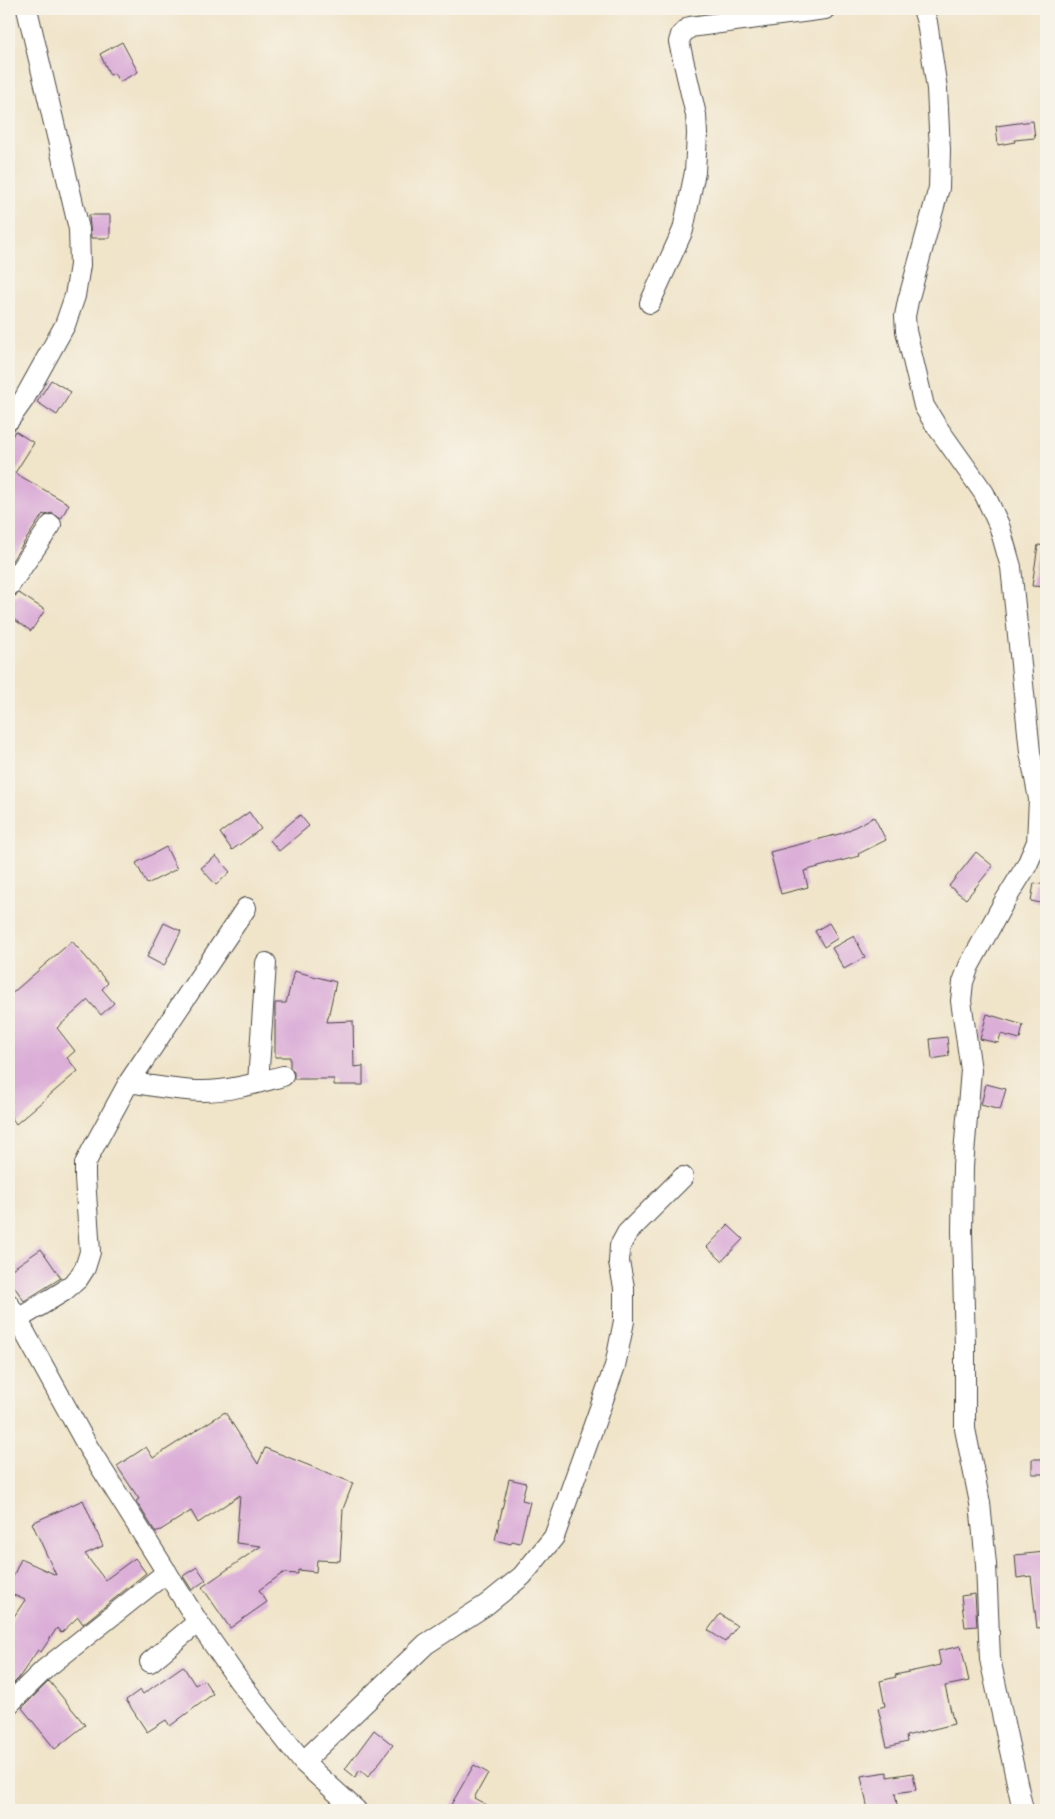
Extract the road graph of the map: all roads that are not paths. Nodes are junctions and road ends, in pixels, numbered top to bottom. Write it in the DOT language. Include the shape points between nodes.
graph roads {
  1 [pos="27,9"];
  2 [pos="824,9"];
  3 [pos="923,9"];
  4 [pos="650,303"];
  5 [pos="9,420"];
  6 [pos="51,525"];
  7 [pos="9,586"];
  8 [pos="246,908"];
  9 [pos="266,963"];
  10 [pos="283,1076"];
  11 [pos="129,1082"];
  12 [pos="258,1083"];
  13 [pos="683,1176"];
  14 [pos="13,1311"];
  15 [pos="167,1572"];
  16 [pos="198,1622"];
  17 [pos="150,1662"];
  18 [pos="9,1704"];
  19 [pos="304,1762"];
  20 [pos="356,1810"];
  21 [pos="1023,1810"];
  1 -- 5 [label="street" via="79,229 80,265 76,296 65,325"];
  2 -- 4 [label="street" via="690,27 681,36 679,42 696,116 695,172 682,230"];
  3 -- 21 [label="street" via="937,89 938,188 908,301 906,331 924,406 984,493 999,526 1011,567 1030,752 1039,799 1037,842 1028,865 969,966 961,1001 971,1070 963,1166 965,1429 980,1502 990,1659"];
  6 -- 7 [label="street"];
  8 -- 11 [label="street"];
  9 -- 12 [label="street"];
  10 -- 12 [label="street"];
  11 -- 12 [label="street" via="203,1091"];
  11 -- 14 [label="street" via="86,1164 90,1252 85,1268 64,1291"];
  13 -- 19 [label="street" via="620,1246 624,1321 614,1366 554,1537 522,1576 486,1605 426,1644"];
  14 -- 15 [label="street" via="88,1447"];
  15 -- 16 [label="street"];
  15 -- 18 [label="street" via="45,1668"];
  16 -- 17 [label="street"];
  16 -- 19 [label="street" via="239,1681"];
  19 -- 20 [label="street"];
}
